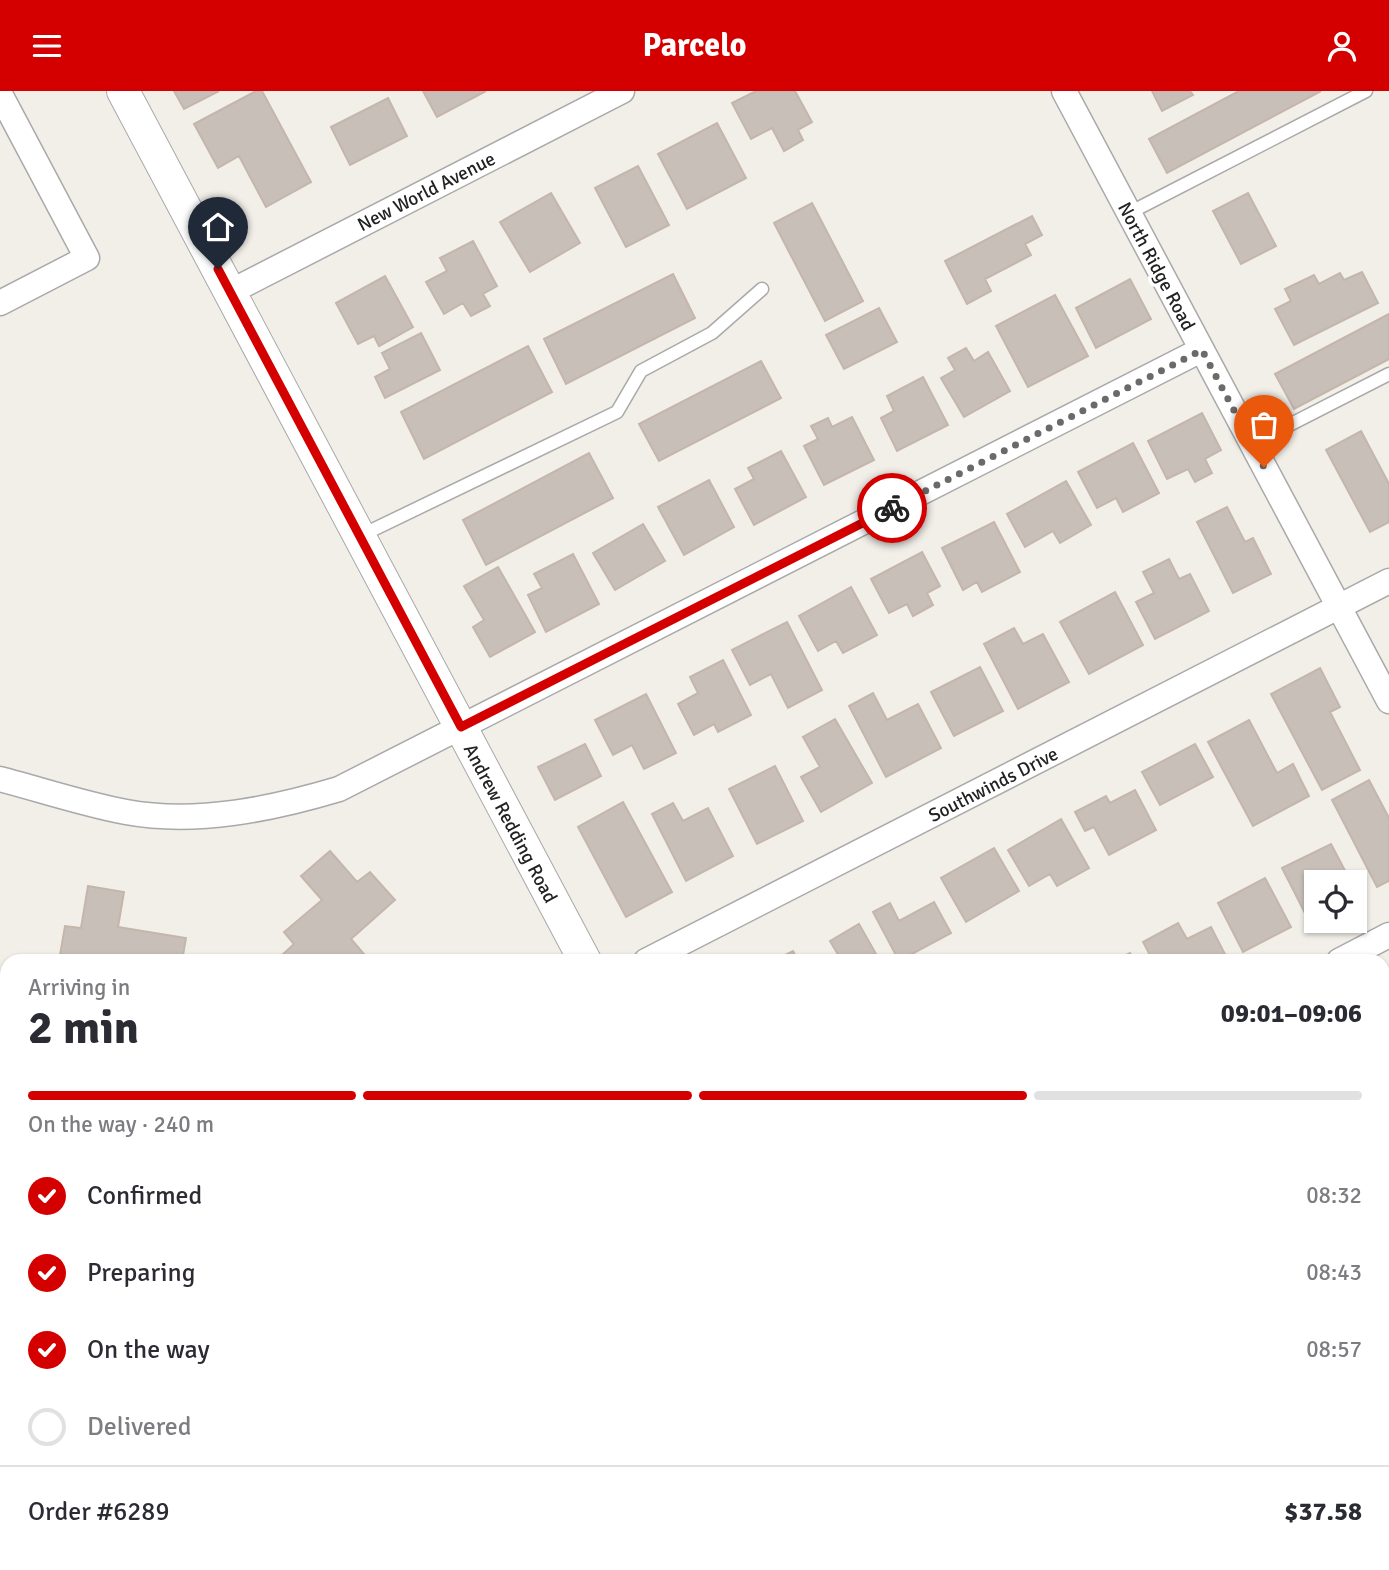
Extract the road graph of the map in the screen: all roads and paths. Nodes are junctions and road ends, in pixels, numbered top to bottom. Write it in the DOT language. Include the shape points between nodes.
graph roads {
  1 [pos="123,91"];
  2 [pos="622,91"];
  3 [pos="1064,91"];
  4 [pos="1366,91"];
  5 [pos="0,94"];
  6 [pos="1129,213"];
  7 [pos="762,289"];
  8 [pos="230,292"];
  9 [pos="0,303"];
  10 [pos="1202,350"];
  11 [pos="1389,375"];
  12 [pos="1252,444"];
  13 [pos="360,537"];
  14 [pos="1389,581"];
  15 [pos="1339,607"];
  16 [pos="1389,701"];
  17 [pos="461,727"];
  18 [pos="0,779"];
  19 [pos="1389,935"];
  20 [pos="580,954"];
  21 [pos="660,954"];
  22 [pos="1352,954"];
  1 -- 8 [label="street, Andrew Redding Road"];
  2 -- 8 [label="street, New World Avenue"];
  3 -- 6 [label="street, North Ridge Road"];
  4 -- 6 [label="lane"];
  5 -- 9 [label="street" via="87,258"];
  6 -- 10 [label="street, North Ridge Road"];
  7 -- 13 [label="lane" via="712,333 641,371 617,412"];
  8 -- 13 [label="street, Andrew Redding Road"];
  10 -- 12 [label="street, North Ridge Road"];
  10 -- 17 [label="street"];
  11 -- 12 [label="lane"];
  12 -- 15 [label="street, North Ridge Road"];
  13 -- 17 [label="street, Andrew Redding Road"];
  14 -- 15 [label="street, Southwinds Drive"];
  15 -- 16 [label="street, North Ridge Road"];
  15 -- 21 [label="street, Southwinds Drive"];
  17 -- 18 [label="street" via="339,789 232,813 128,812"];
  17 -- 20 [label="street, Andrew Redding Road"];
  19 -- 22 [label="street"];
}
